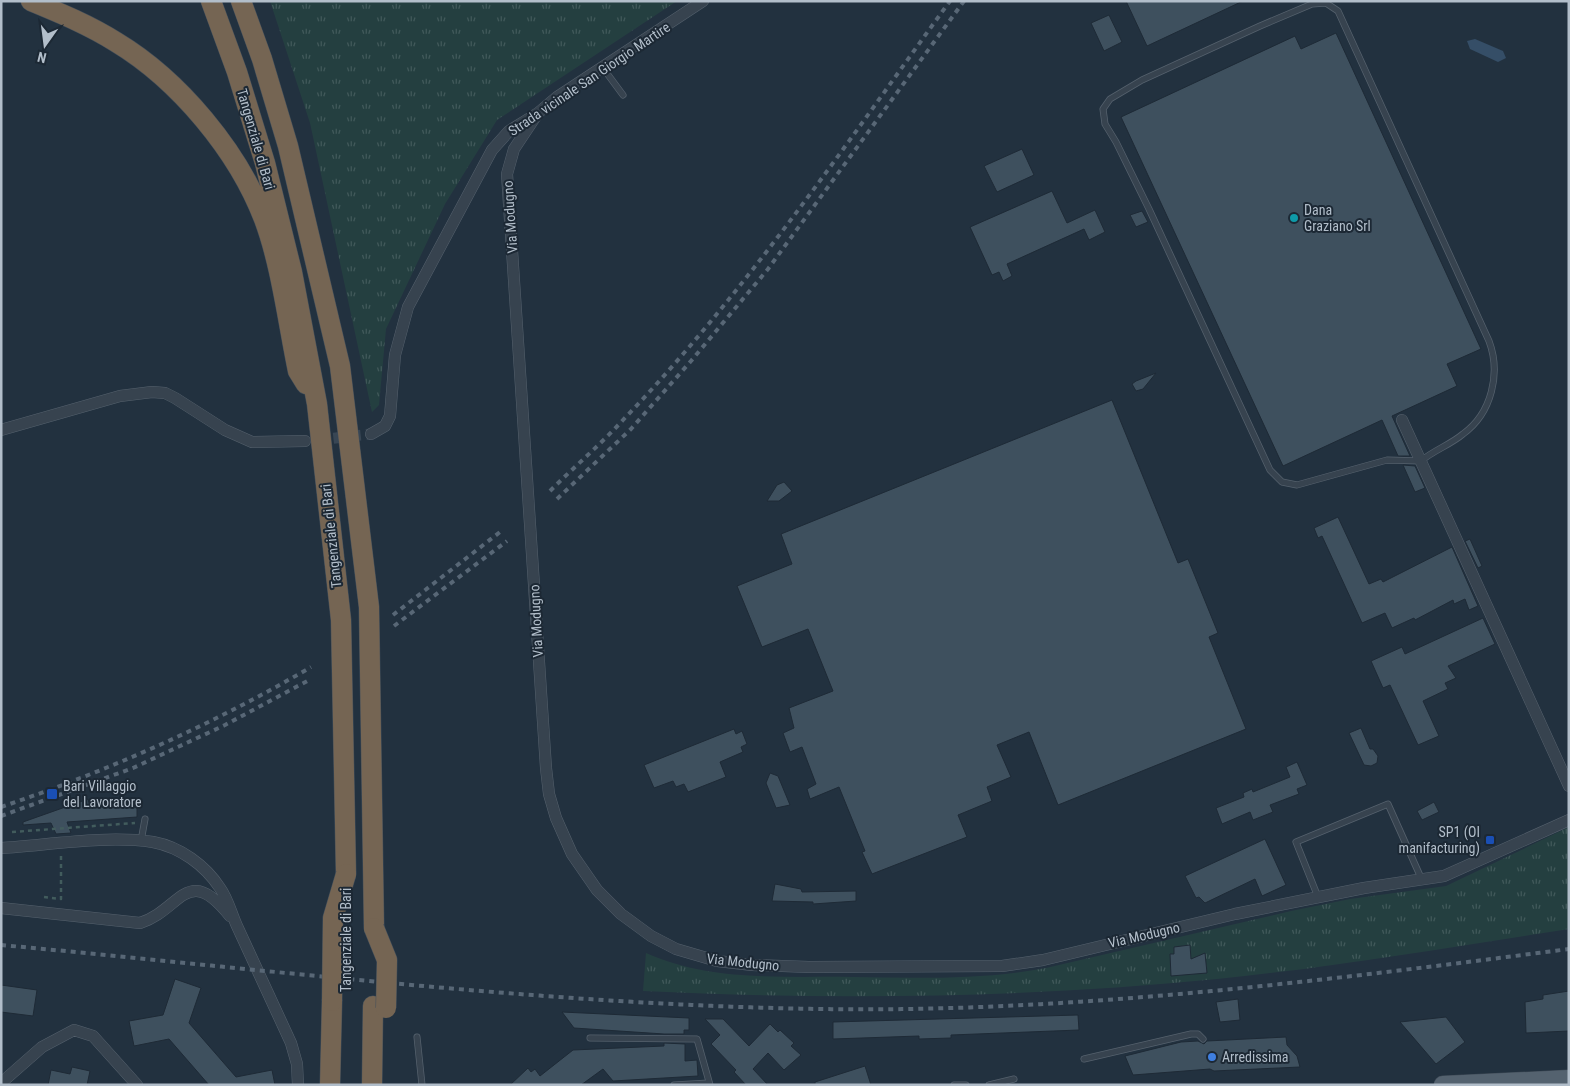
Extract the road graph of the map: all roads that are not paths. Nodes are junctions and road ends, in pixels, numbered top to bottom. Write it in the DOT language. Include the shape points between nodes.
graph roads {
  1 [pos="31,1"];
  2 [pos="211,1"];
  3 [pos="241,1"];
  4 [pos="703,1"];
  5 [pos="603,68"];
  6 [pos="623,95"];
  7 [pos="538,113"];
  8 [pos="317,404"];
  9 [pos="1402,420"];
  10 [pos="1,430"];
  11 [pos="370,434"];
  12 [pos="305,441"];
  13 [pos="1421,461"];
  14 [pos="1569,786"];
  15 [pos="145,819"];
  16 [pos="1569,820"];
  17 [pos="141,841"];
  18 [pos="1,848"];
  19 [pos="1422,880"];
  20 [pos="1318,897"];
  21 [pos="1,908"];
  22 [pos="235,923"];
  23 [pos="338,1002"];
  24 [pos="379,1007"];
  25 [pos="417,1038"];
  26 [pos="590,1038"];
  27 [pos="1203,1039"];
  28 [pos="1084,1059"];
  29 [pos="1014,1079"];
  30 [pos="1569,1079"];
  31 [pos="1,1083"];
  32 [pos="709,1084"];
  33 [pos="137,1085"];
  34 [pos="298,1085"];
  35 [pos="330,1085"];
  36 [pos="344,1085"];
  37 [pos="372,1085"];
  38 [pos="385,1085"];
  39 [pos="422,1085"];
  40 [pos="674,1085"];
  41 [pos="954,1085"];
  42 [pos="966,1085"];
  43 [pos="989,1085"];
  44 [pos="1443,1085"];
  1 -- 8 [label="highway" via="117,42 149,65 190,103 224,145 248,184 264,220 298,371"];
  2 -- 8 [label="highway, Tangenziale di Bari" via="265,163 292,272"];
  3 -- 24 [label="highway, Tangenziale di Bari" via="288,146 340,366 369,608 374,928"];
  4 -- 5 [label="street, Strada vicinale San Giorgio Martire"];
  5 -- 6 [label="lane"];
  5 -- 7 [label="street, Strada vicinale San Giorgio Martire"];
  7 -- 11 [label="street, Strada vicinale San Giorgio Martire" via="509,131 492,150 408,307 395,355 390,416 386,426"];
  7 -- 20 [label="street, Via Modugno" via="514,150 507,174 542,727 549,794 558,825 585,874 609,903 651,936 698,957 752,965 868,967 1015,965"];
  8 -- 23 [label="highway, Tangenziale di Bari, bridge" via="341,620 346,874"];
  9 -- 13 [label="street"];
  10 -- 12 [label="street" via="120,396 152,392 165,393 225,430 252,442"];
  13 -- 13 [label="lane" via="1464,434 1486,406 1494,373 1493,352 1338,11 1326,3 1312,4 1167,68 1110,98 1103,109 1104,124 1116,142 1270,470 1282,482 1297,485 1387,460"];
  13 -- 14 [label="street"];
  15 -- 17 [label="lane"];
  16 -- 19 [label="street, Via Modugno" via="1452,872"];
  17 -- 18 [label="street"];
  17 -- 22 [label="street" via="172,848 201,866 221,888"];
  19 -- 20 [label="street, Via Modugno"];
  19 -- 20 [label="lane" via="1388,804 1296,842"];
  21 -- 22 [label="street" via="140,923 157,916 180,895 197,891 216,899"];
  22 -- 34 [label="street" via="291,1043"];
  23 -- 35 [label="highway"];
  23 -- 36 [label="highway, Tangenziale di Bari"];
  24 -- 37 [label="highway, Tangenziale di Bari"];
  24 -- 38 [label="highway"];
  25 -- 39 [label="lane"];
  26 -- 32 [label="lane" via="697,1039"];
  27 -- 28 [label="lane" via="1198,1034 1191,1034"];
  29 -- 43 [label="lane"];
  30 -- 44 [label="main road"];
  31 -- 33 [label="street" via="42,1047 74,1030 93,1036"];
  32 -- 40 [label="lane"];
  41 -- 42 [label="lane"];
}
